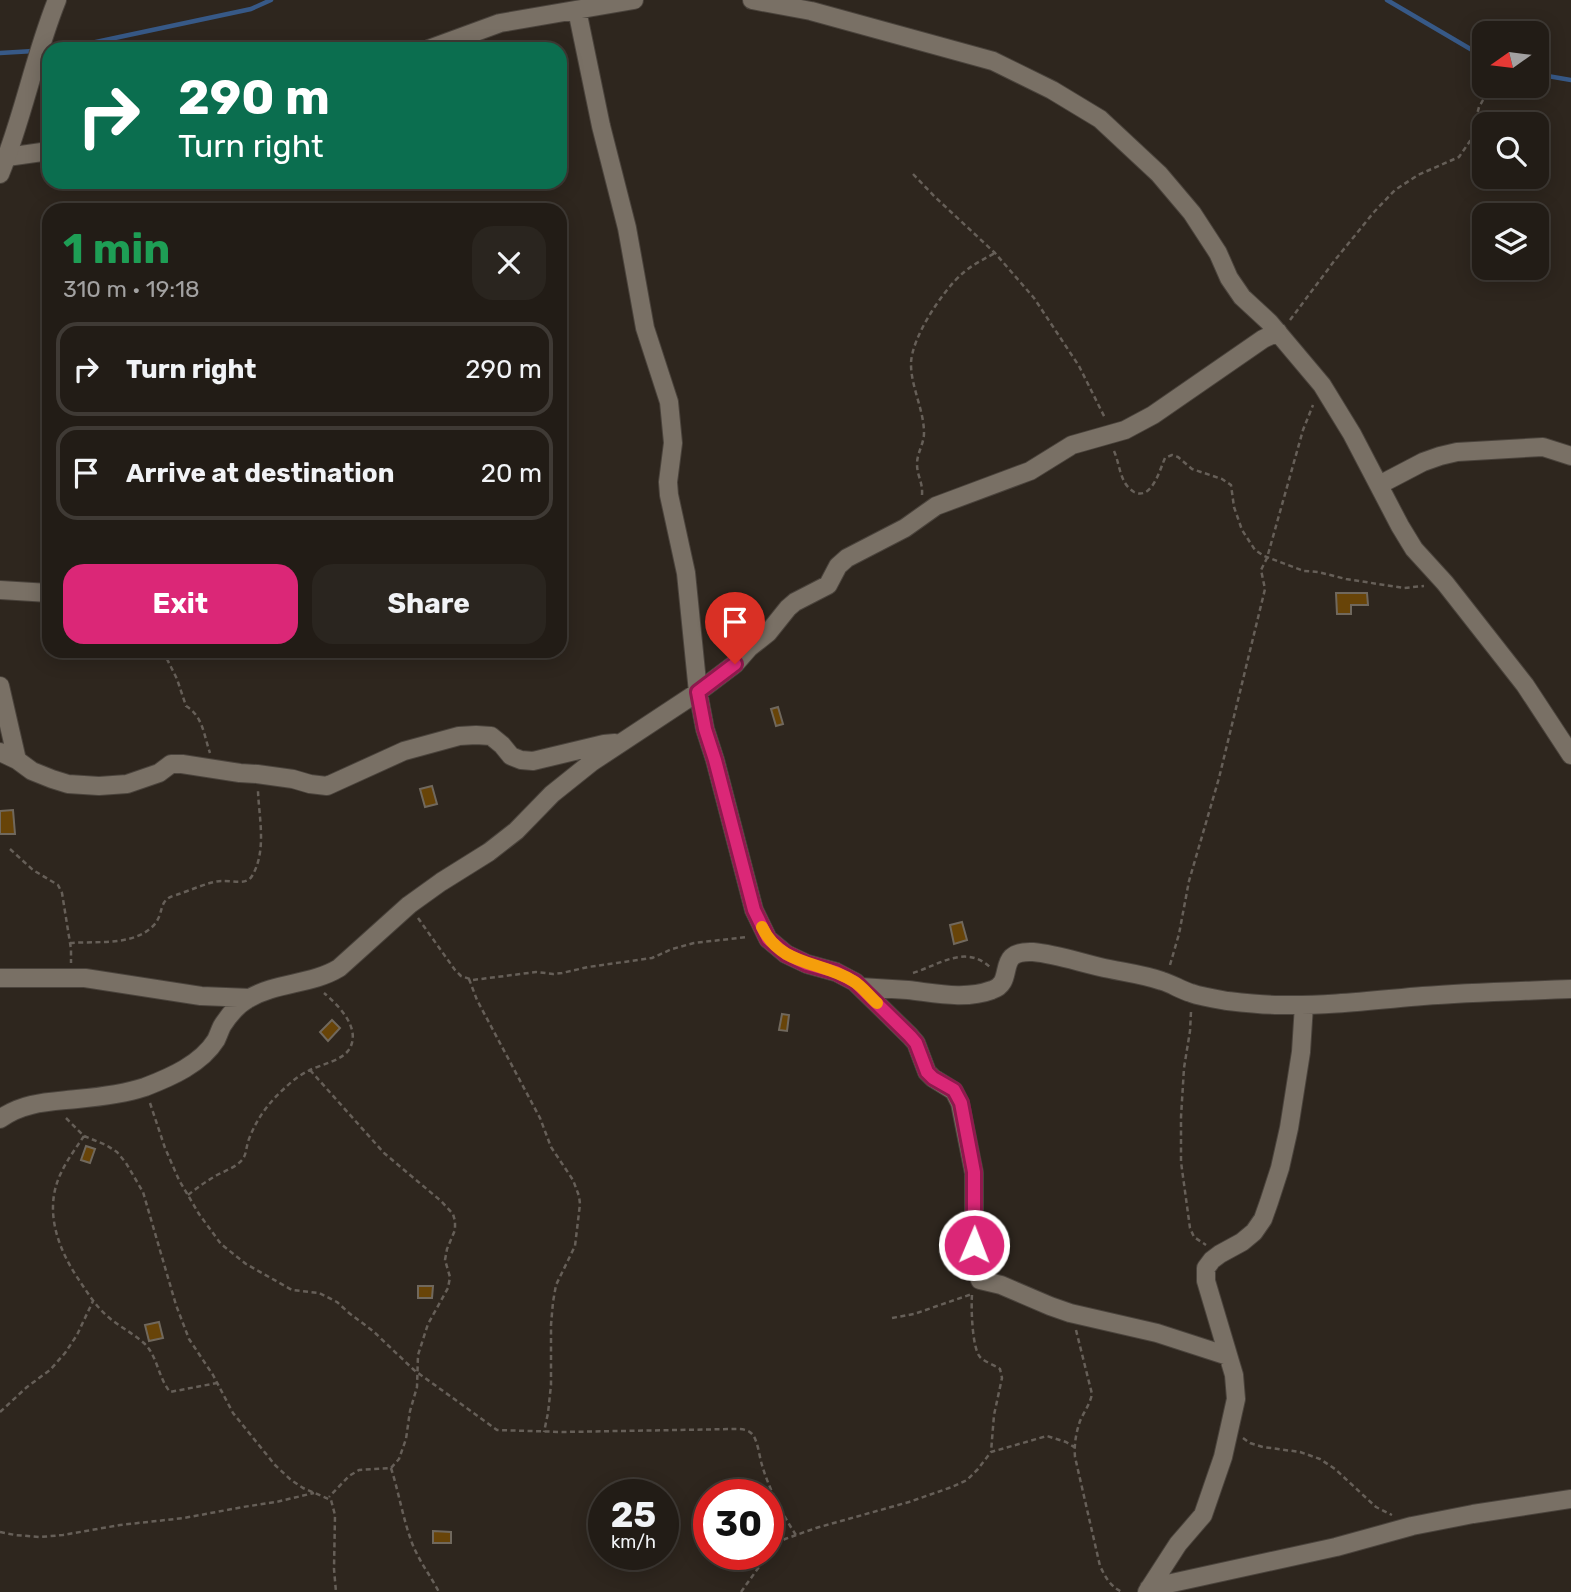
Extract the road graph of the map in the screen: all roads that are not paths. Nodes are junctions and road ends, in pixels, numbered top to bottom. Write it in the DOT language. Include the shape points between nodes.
graph roads {
  1 [pos="57,0"];
  2 [pos="634,0"];
  3 [pos="752,0"];
  4 [pos="578,10"];
  5 [pos="448,42"];
  6 [pos="42,152"];
  7 [pos="7,157"];
  8 [pos="0,174"];
  9 [pos="1278,332"];
  10 [pos="1571,456"];
  11 [pos="1379,485"];
  12 [pos="0,590"];
  13 [pos="42,593"];
  14 [pos="0,686"];
  15 [pos="698,692"];
  16 [pos="620,743"];
  17 [pos="1571,755"];
  18 [pos="8,756"];
  19 [pos="0,978"];
  20 [pos="860,987"];
  21 [pos="1571,989"];
  22 [pos="250,998"];
  23 [pos="1304,1005"];
  24 [pos="0,1119"];
  25 [pos="1228,1356"];
  26 [pos="1571,1499"];
  27 [pos="1148,1590"];
  1 -- 7 [label="street"];
  2 -- 4 [label="street"];
  3 -- 9 [label="street" via="811,10 993,61 1077,104 1100,119 1159,174 1192,213 1242,297"];
  4 -- 5 [label="street" via="500,23"];
  4 -- 15 [label="street" via="645,328 669,402 673,443 668,482 686,573"];
  6 -- 7 [label="street"];
  7 -- 8 [label="street"];
  9 -- 11 [label="street" via="1322,385"];
  9 -- 15 [label="street" via="1125,430 1072,446 1030,471 936,506 847,558 828,585 795,602 735,664"];
  10 -- 11 [label="street" via="1543,447 1457,452 1423,462"];
  11 -- 17 [label="street" via="1414,548 1525,685"];
  12 -- 13 [label="street"];
  14 -- 18 [label="street"];
  15 -- 16 [label="street"];
  15 -- 20 [label="street" via="754,910 768,939 786,954 836,972"];
  16 -- 18 [label="street" via="533,761 511,756 491,736 458,736 404,751 327,786 171,764 127,784 78,785 32,771"];
  16 -- 22 [label="street" via="551,794 489,852 409,905 339,968"];
  19 -- 22 [label="street" via="85,978 201,996"];
  20 -- 23 [label="street" via="965,995 991,991 1001,985 1013,955 1032,952 1165,982 1195,995"];
  20 -- 25 [label="street" via="910,1036 927,1072 954,1090 961,1103 974,1172 976,1287 1001,1285 1051,1307"];
  21 -- 23 [label="street"];
  22 -- 24 [label="street" via="230,1015 196,1062 183,1070 145,1087 32,1104"];
  23 -- 25 [label="street" via="1289,1128 1263,1219 1254,1232 1206,1268"];
  25 -- 27 [label="street" via="1236,1399 1223,1457 1203,1514"];
  26 -- 27 [label="street" via="1412,1526"];
}
